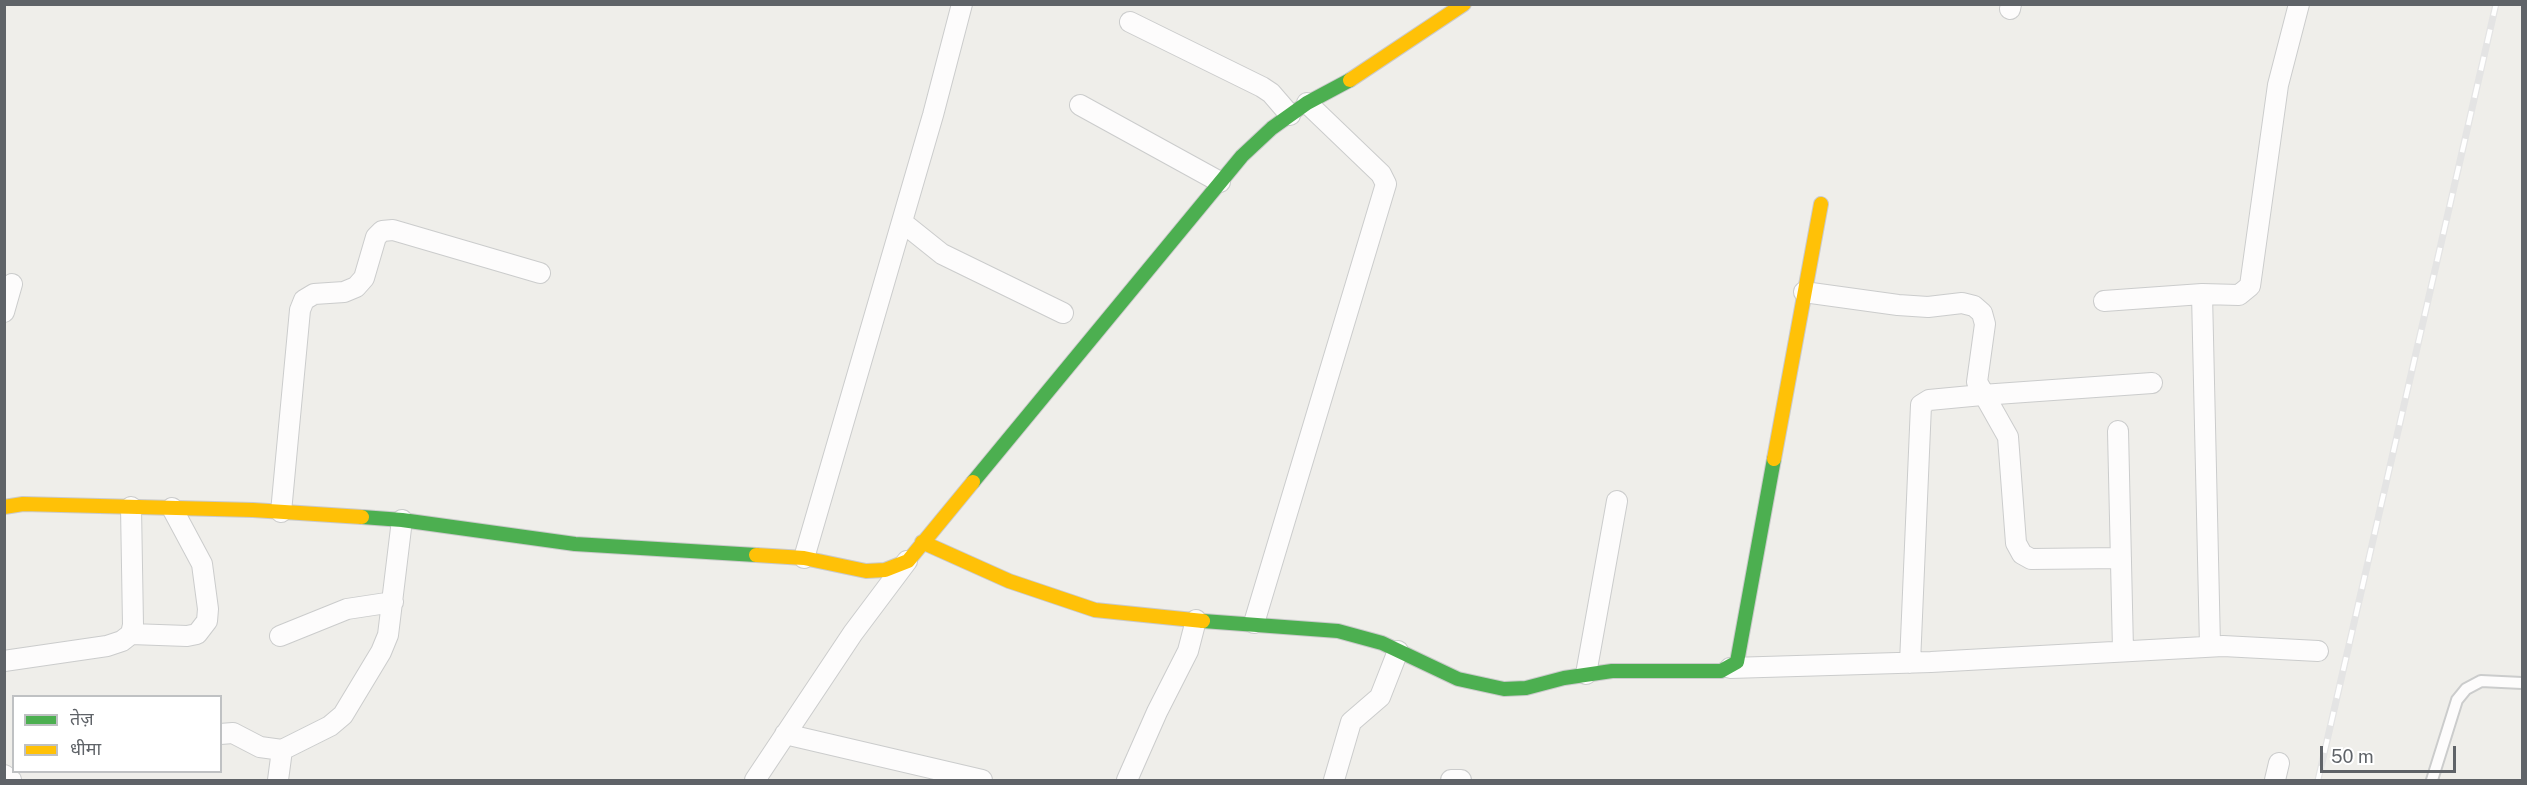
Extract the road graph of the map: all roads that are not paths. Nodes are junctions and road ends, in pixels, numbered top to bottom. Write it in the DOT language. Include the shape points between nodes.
graph roads {
  1 [pos="962,4"];
  2 [pos="1464,4"];
  3 [pos="2299,4"];
  4 [pos="1130,22"];
  5 [pos="1307,103"];
  6 [pos="1080,105"];
  7 [pos="1290,115"];
  8 [pos="1220,182"];
  9 [pos="1821,204"];
  10 [pos="902,222"];
  11 [pos="540,273"];
  12 [pos="12,284"];
  13 [pos="1804,292"];
  14 [pos="2202,294"];
  15 [pos="2104,300"];
  16 [pos="4,312"];
  17 [pos="1063,313"];
  18 [pos="2152,383"];
  19 [pos="1982,395"];
  20 [pos="2118,431"];
  21 [pos="1617,501"];
  22 [pos="4,507"];
  23 [pos="131,507"];
  24 [pos="172,508"];
  25 [pos="281,512"];
  26 [pos="402,520"];
  27 [pos="922,542"];
  28 [pos="804,558"];
  29 [pos="2121,558"];
  30 [pos="908,561"];
  31 [pos="393,602"];
  32 [pos="1196,620"];
  33 [pos="1254,624"];
  34 [pos="130,634"];
  35 [pos="280,636"];
  36 [pos="2210,646"];
  37 [pos="2123,650"];
  38 [pos="1398,651"];
  39 [pos="2318,651"];
  40 [pos="4,661"];
  41 [pos="1910,663"];
  42 [pos="1730,668"];
  43 [pos="1586,674"];
  44 [pos="2523,683"];
  45 [pos="222,734"];
  46 [pos="785,734"];
  47 [pos="282,750"];
  48 [pos="4,775"];
  49 [pos="11,780"];
  50 [pos="278,780"];
  51 [pos="755,780"];
  52 [pos="982,780"];
  53 [pos="1127,780"];
  54 [pos="1334,780"];
  55 [pos="1451,780"];
  56 [pos="1461,780"];
  57 [pos="2432,780"];
  1 -- 10 [label="street"];
  2 -- 5 [label="street" via="1363,73"];
  3 -- 14 [label="street" via="2278,85 2250,286 2239,295"];
  4 -- 7 [label="street" via="1262,87"];
  5 -- 7 [label="street"];
  5 -- 33 [label="street" via="1386,183"];
  6 -- 8 [label="street"];
  7 -- 8 [label="street" via="1242,156"];
  8 -- 27 [label="street"];
  9 -- 13 [label="street"];
  10 -- 17 [label="street" via="942,254"];
  10 -- 28 [label="street"];
  11 -- 25 [label="street" via="393,230 382,231 376,237 364,278 356,287 314,294 304,300"];
  12 -- 16 [label="street"];
  13 -- 19 [label="street" via="1898,305 1974,306 1982,313 1985,324 1977,365"];
  13 -- 42 [label="street" via="1739,653"];
  14 -- 15 [label="street"];
  14 -- 36 [label="street"];
  18 -- 19 [label="street"];
  19 -- 29 [label="street" via="2008,437 2016,543 2022,554 2031,559"];
  19 -- 41 [label="street" via="1929,400 1919,409"];
  20 -- 29 [label="street"];
  21 -- 43 [label="street"];
  22 -- 23 [label="street"];
  23 -- 24 [label="street"];
  23 -- 34 [label="street"];
  24 -- 25 [label="street"];
  24 -- 34 [label="street" via="202,564 207,621 197,634 186,636"];
  25 -- 26 [label="street"];
  26 -- 28 [label="street" via="575,544"];
  26 -- 31 [label="street"];
  27 -- 30 [label="street"];
  27 -- 32 [label="street" via="1065,601 1129,615"];
  28 -- 30 [label="street" via="866,571 885,570"];
  29 -- 37 [label="street"];
  30 -- 46 [label="street" via="853,633"];
  31 -- 35 [label="street" via="347,609"];
  31 -- 47 [label="street" via="381,652 351,704 330,726"];
  32 -- 33 [label="street"];
  32 -- 53 [label="street" via="1188,651"];
  33 -- 38 [label="street" via="1338,631"];
  34 -- 40 [label="street" via="107,646"];
  36 -- 37 [label="street"];
  36 -- 39 [label="street"];
  37 -- 41 [label="street"];
  38 -- 43 [label="street" via="1458,679 1504,689"];
  38 -- 54 [label="street" via="1380,697 1351,722"];
  41 -- 42 [label="street"];
  42 -- 43 [label="street"];
  44 -- 57 [label="lane" via="2481,681 2466,689 2457,700"];
  45 -- 47 [label="street" via="233,733 260,747"];
  46 -- 51 [label="street"];
  46 -- 52 [label="street"];
  47 -- 50 [label="street"];
  48 -- 49 [label="street"];
  55 -- 56 [label="street"];
}
